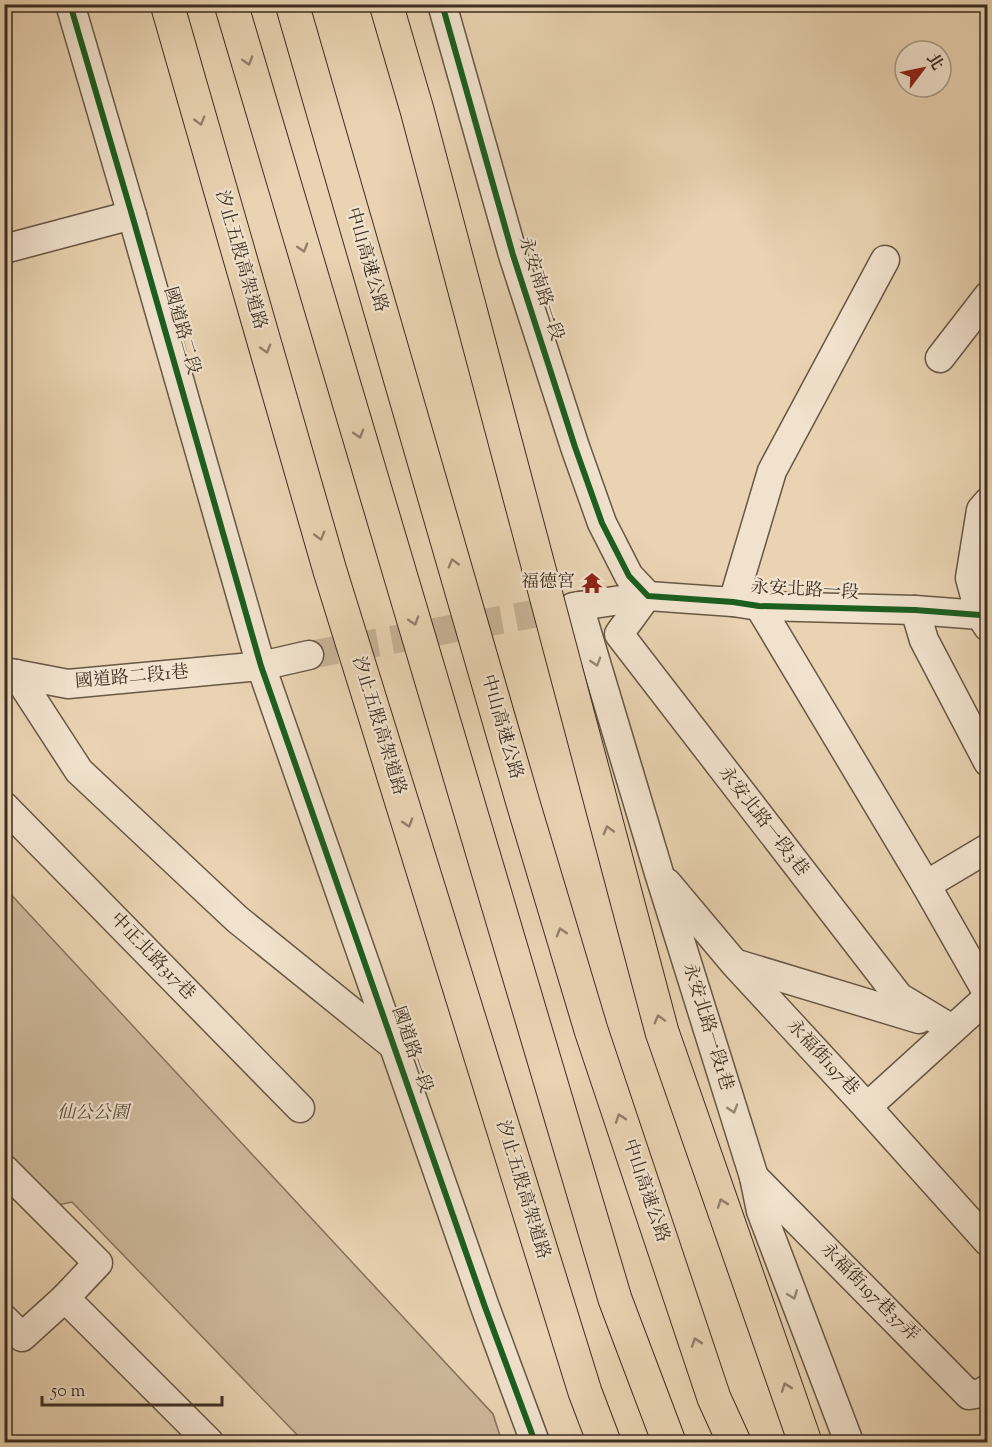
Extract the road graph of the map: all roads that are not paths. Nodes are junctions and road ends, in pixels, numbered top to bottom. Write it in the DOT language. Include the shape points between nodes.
graph roads {
  1 [pos="70,4"];
  2 [pos="167,4"];
  3 [pos="231,4"];
  4 [pos="292,4"];
  5 [pos="386,4"];
  6 [pos="442,4"];
  7 [pos="132,215"];
  8 [pos="4,249"];
  9 [pos="885,260"];
  10 [pos="987,296"];
  11 [pos="940,358"];
  12 [pos="987,502"];
  13 [pos="641,590"];
  14 [pos="746,604"];
  15 [pos="576,607"];
  16 [pos="915,610"];
  17 [pos="985,618"];
  18 [pos="309,655"];
  19 [pos="261,666"];
  20 [pos="10,673"];
  21 [pos="987,762"];
  22 [pos="4,806"];
  23 [pos="987,848"];
  24 [pos="659,873"];
  25 [pos="926,885"];
  26 [pos="735,964"];
  27 [pos="987,995"];
  28 [pos="952,1029"];
  29 [pos="394,1046"];
  30 [pos="867,1107"];
  31 [pos="300,1108"];
  32 [pos="4,1169"];
  33 [pos="754,1178"];
  34 [pos="987,1242"];
  35 [pos="65,1298"];
  36 [pos="4,1319"];
  37 [pos="987,1389"];
  38 [pos="209,1443"];
  39 [pos="535,1443"];
  40 [pos="604,1443"];
  41 [pos="669,1443"];
  42 [pos="734,1443"];
  43 [pos="805,1443"];
  44 [pos="849,1443"];
  1 -- 7 [label="street, 國道路二段"];
  2 -- 40 [label="highway, 汐止五股高架道路, one-way, bridge" via="330,571"];
  3 -- 41 [label="highway, one-way" via="615,1299"];
  42 -- 4 [label="highway, 中山高速公路, one-way" via="714,1398 591,1030"];
  43 -- 5 [label="highway, one-way, bridge" via="662,1032"];
  6 -- 13 [label="street, 永安南路一段" via="513,255 575,447 602,524"];
  7 -- 8 [label="street"];
  7 -- 19 [label="street, 國道路二段"];
  9 -- 14 [label="street" via="772,471"];
  10 -- 11 [label="street"];
  12 -- 17 [label="street" via="981,510 970,578"];
  13 -- 14 [label="street, 永安北路一段"];
  13 -- 15 [label="street, 永安北路一段"];
  13 -- 28 [label="street, 永安北路一段3巷" via="619,634 899,997"];
  14 -- 16 [label="street, 永安北路一段"];
  14 -- 25 [label="street"];
  15 -- 24 [label="street, 永安北路一段1巷, one-way"];
  16 -- 17 [label="street, 永安北路一段"];
  16 -- 21 [label="street" via="924,640"];
  18 -- 19 [label="street, 國道路二段1巷"];
  19 -- 20 [label="street, 國道路二段1巷" via="68,684"];
  19 -- 29 [label="street, 國道路一段"];
  20 -- 29 [label="street" via="79,771 237,919"];
  22 -- 31 [label="street, 中正北路317巷"];
  23 -- 25 [label="street"];
  24 -- 26 [label="street, 永福街197巷"];
  24 -- 33 [label="street, 永安北路一段1巷, one-way"];
  25 -- 27 [label="street"];
  26 -- 28 [label="street"];
  26 -- 30 [label="street, 永福街197巷"];
  27 -- 28 [label="street"];
  28 -- 30 [label="street"];
  29 -- 39 [label="street, 國道路一段"];
  30 -- 34 [label="street, 永福街197巷"];
  32 -- 35 [label="street" via="98,1263"];
  33 -- 37 [label="street, 永福街197巷37弄" via="969,1395"];
  33 -- 44 [label="street, 永安北路一段1巷, one-way" via="761,1211"];
  35 -- 36 [label="street" via="22,1337"];
  35 -- 38 [label="street"];
}
